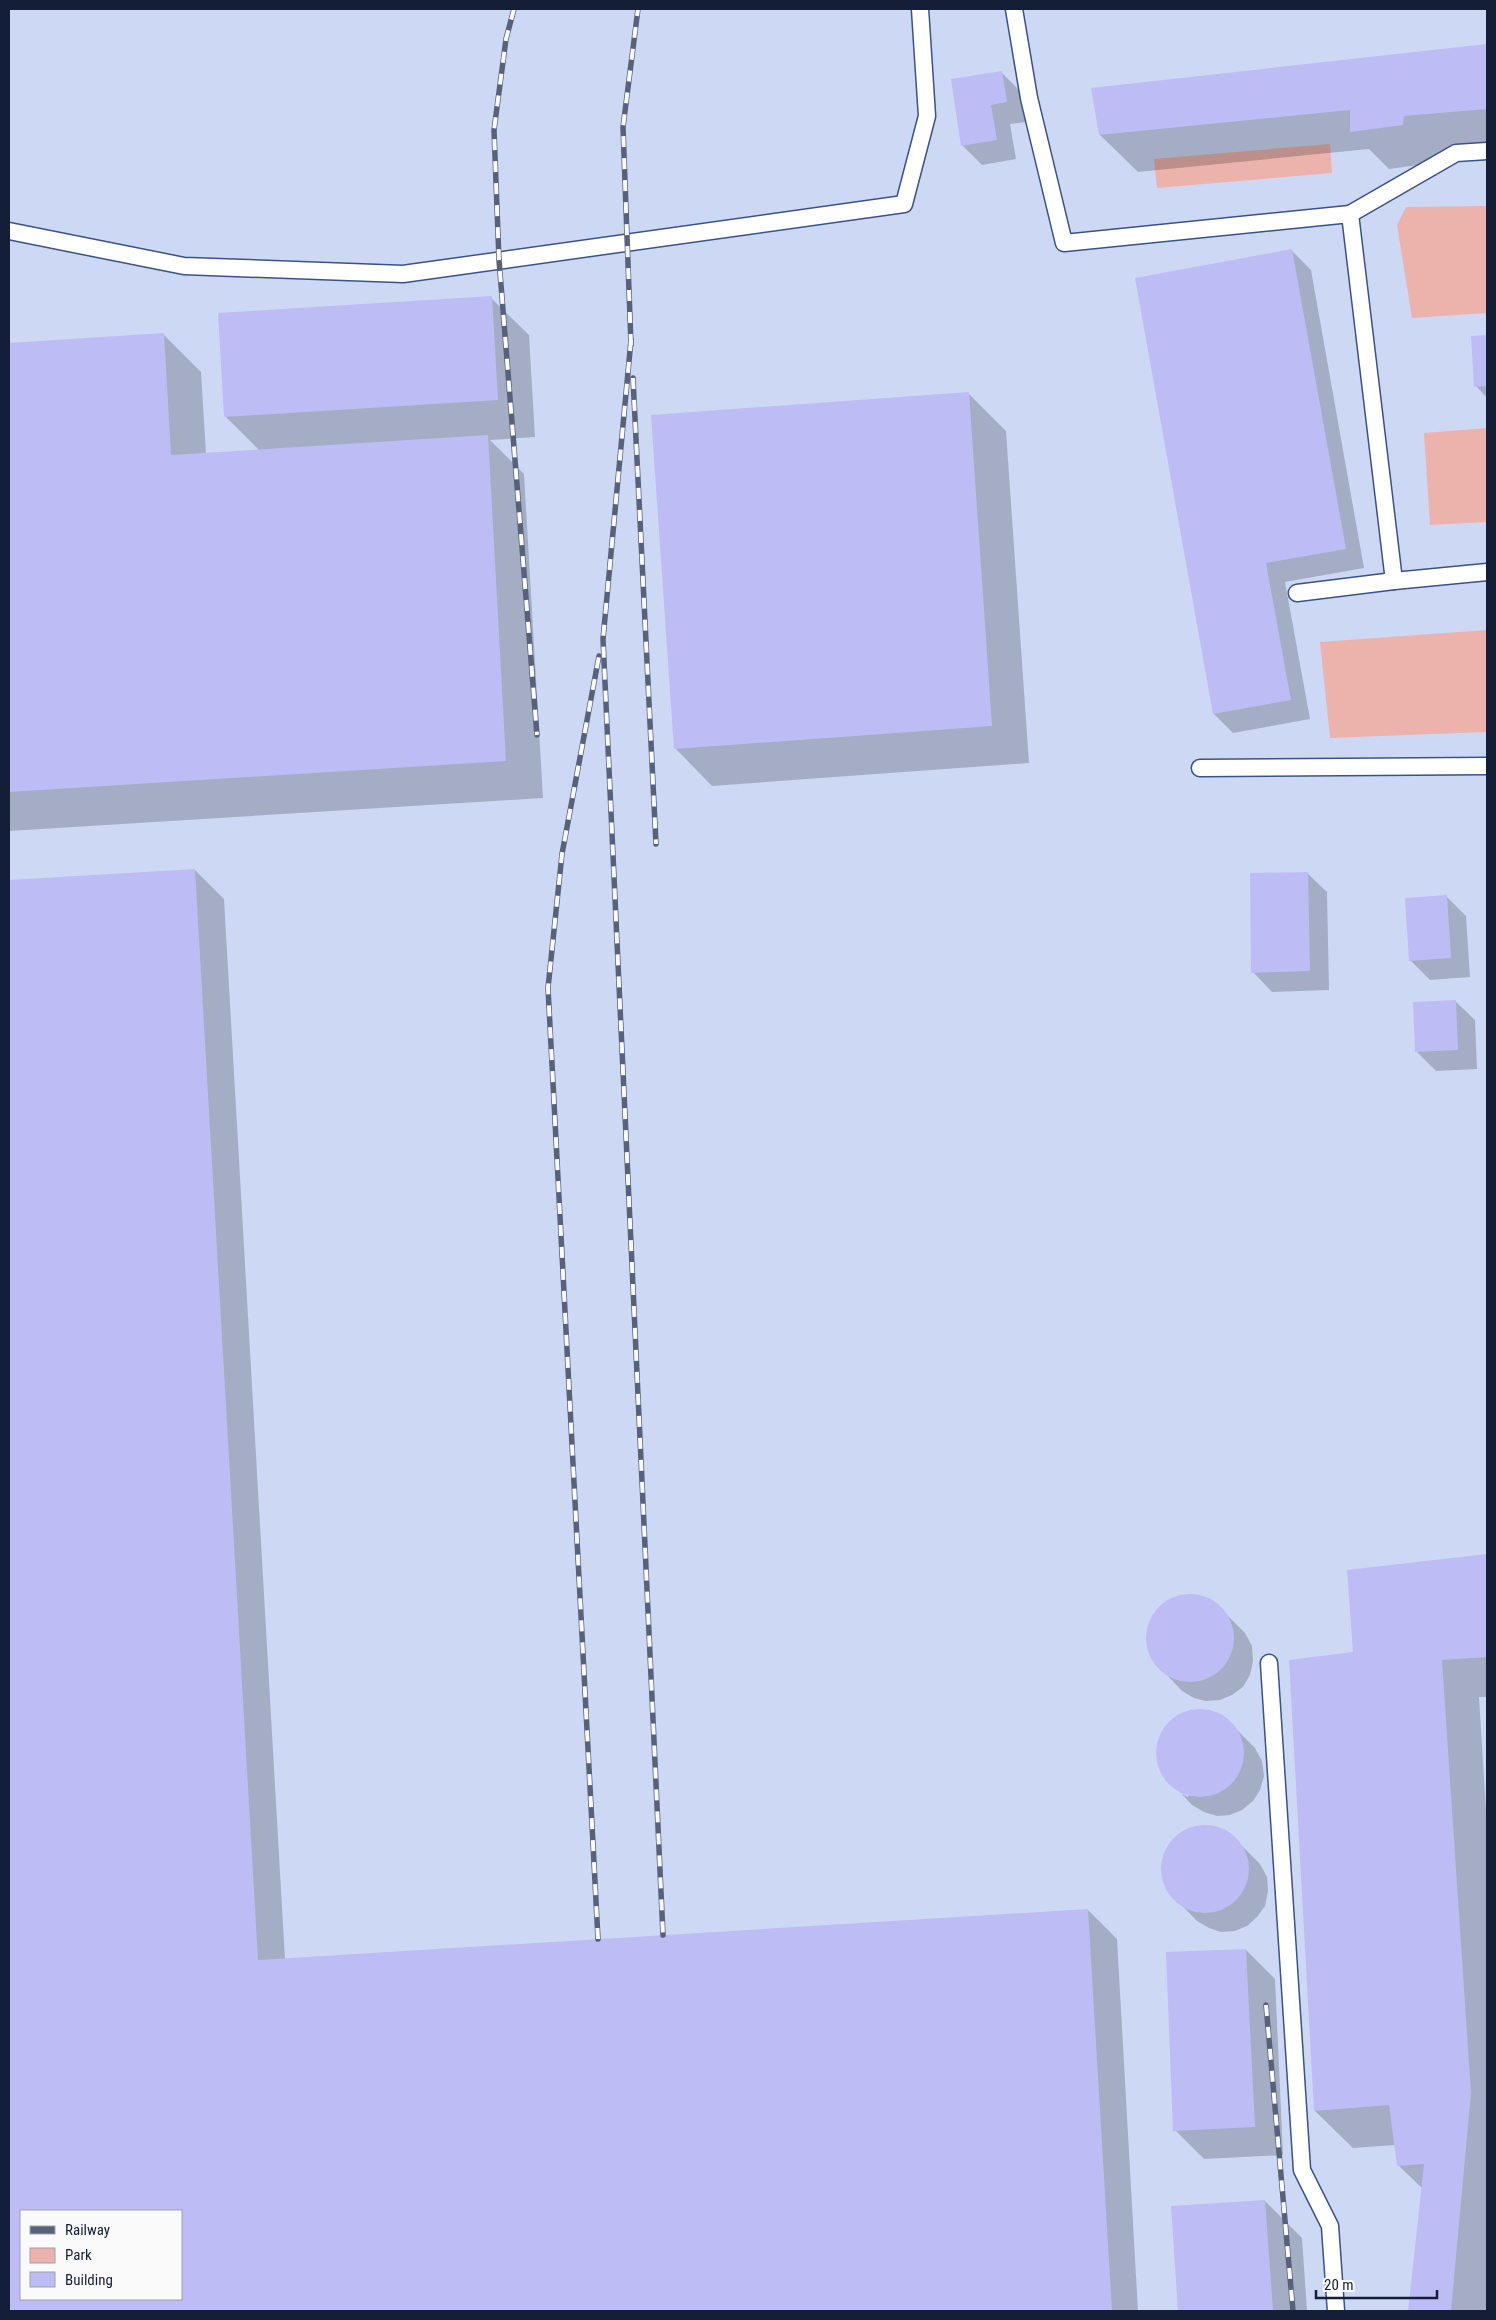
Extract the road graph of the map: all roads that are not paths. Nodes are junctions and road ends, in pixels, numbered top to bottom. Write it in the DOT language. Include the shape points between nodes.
graph roads {
  1 [pos="920,9"];
  2 [pos="1014,9"];
  3 [pos="1487,151"];
  4 [pos="1350,214"];
  5 [pos="9,231"];
  6 [pos="1487,572"];
  7 [pos="1394,580"];
  8 [pos="1297,593"];
  9 [pos="1487,766"];
  10 [pos="1200,768"];
  11 [pos="1270,1663"];
  12 [pos="1336,2311"];
  1 -- 5 [label="lane" via="926,116 904,204 403,274 184,266"];
  2 -- 4 [label="lane" via="1029,98 1064,243"];
  3 -- 4 [label="lane" via="1456,153"];
  4 -- 7 [label="lane"];
  6 -- 7 [label="lane"];
  7 -- 8 [label="lane"];
  9 -- 10 [label="lane"];
  11 -- 12 [label="lane" via="1302,2170 1330,2226"];
}
